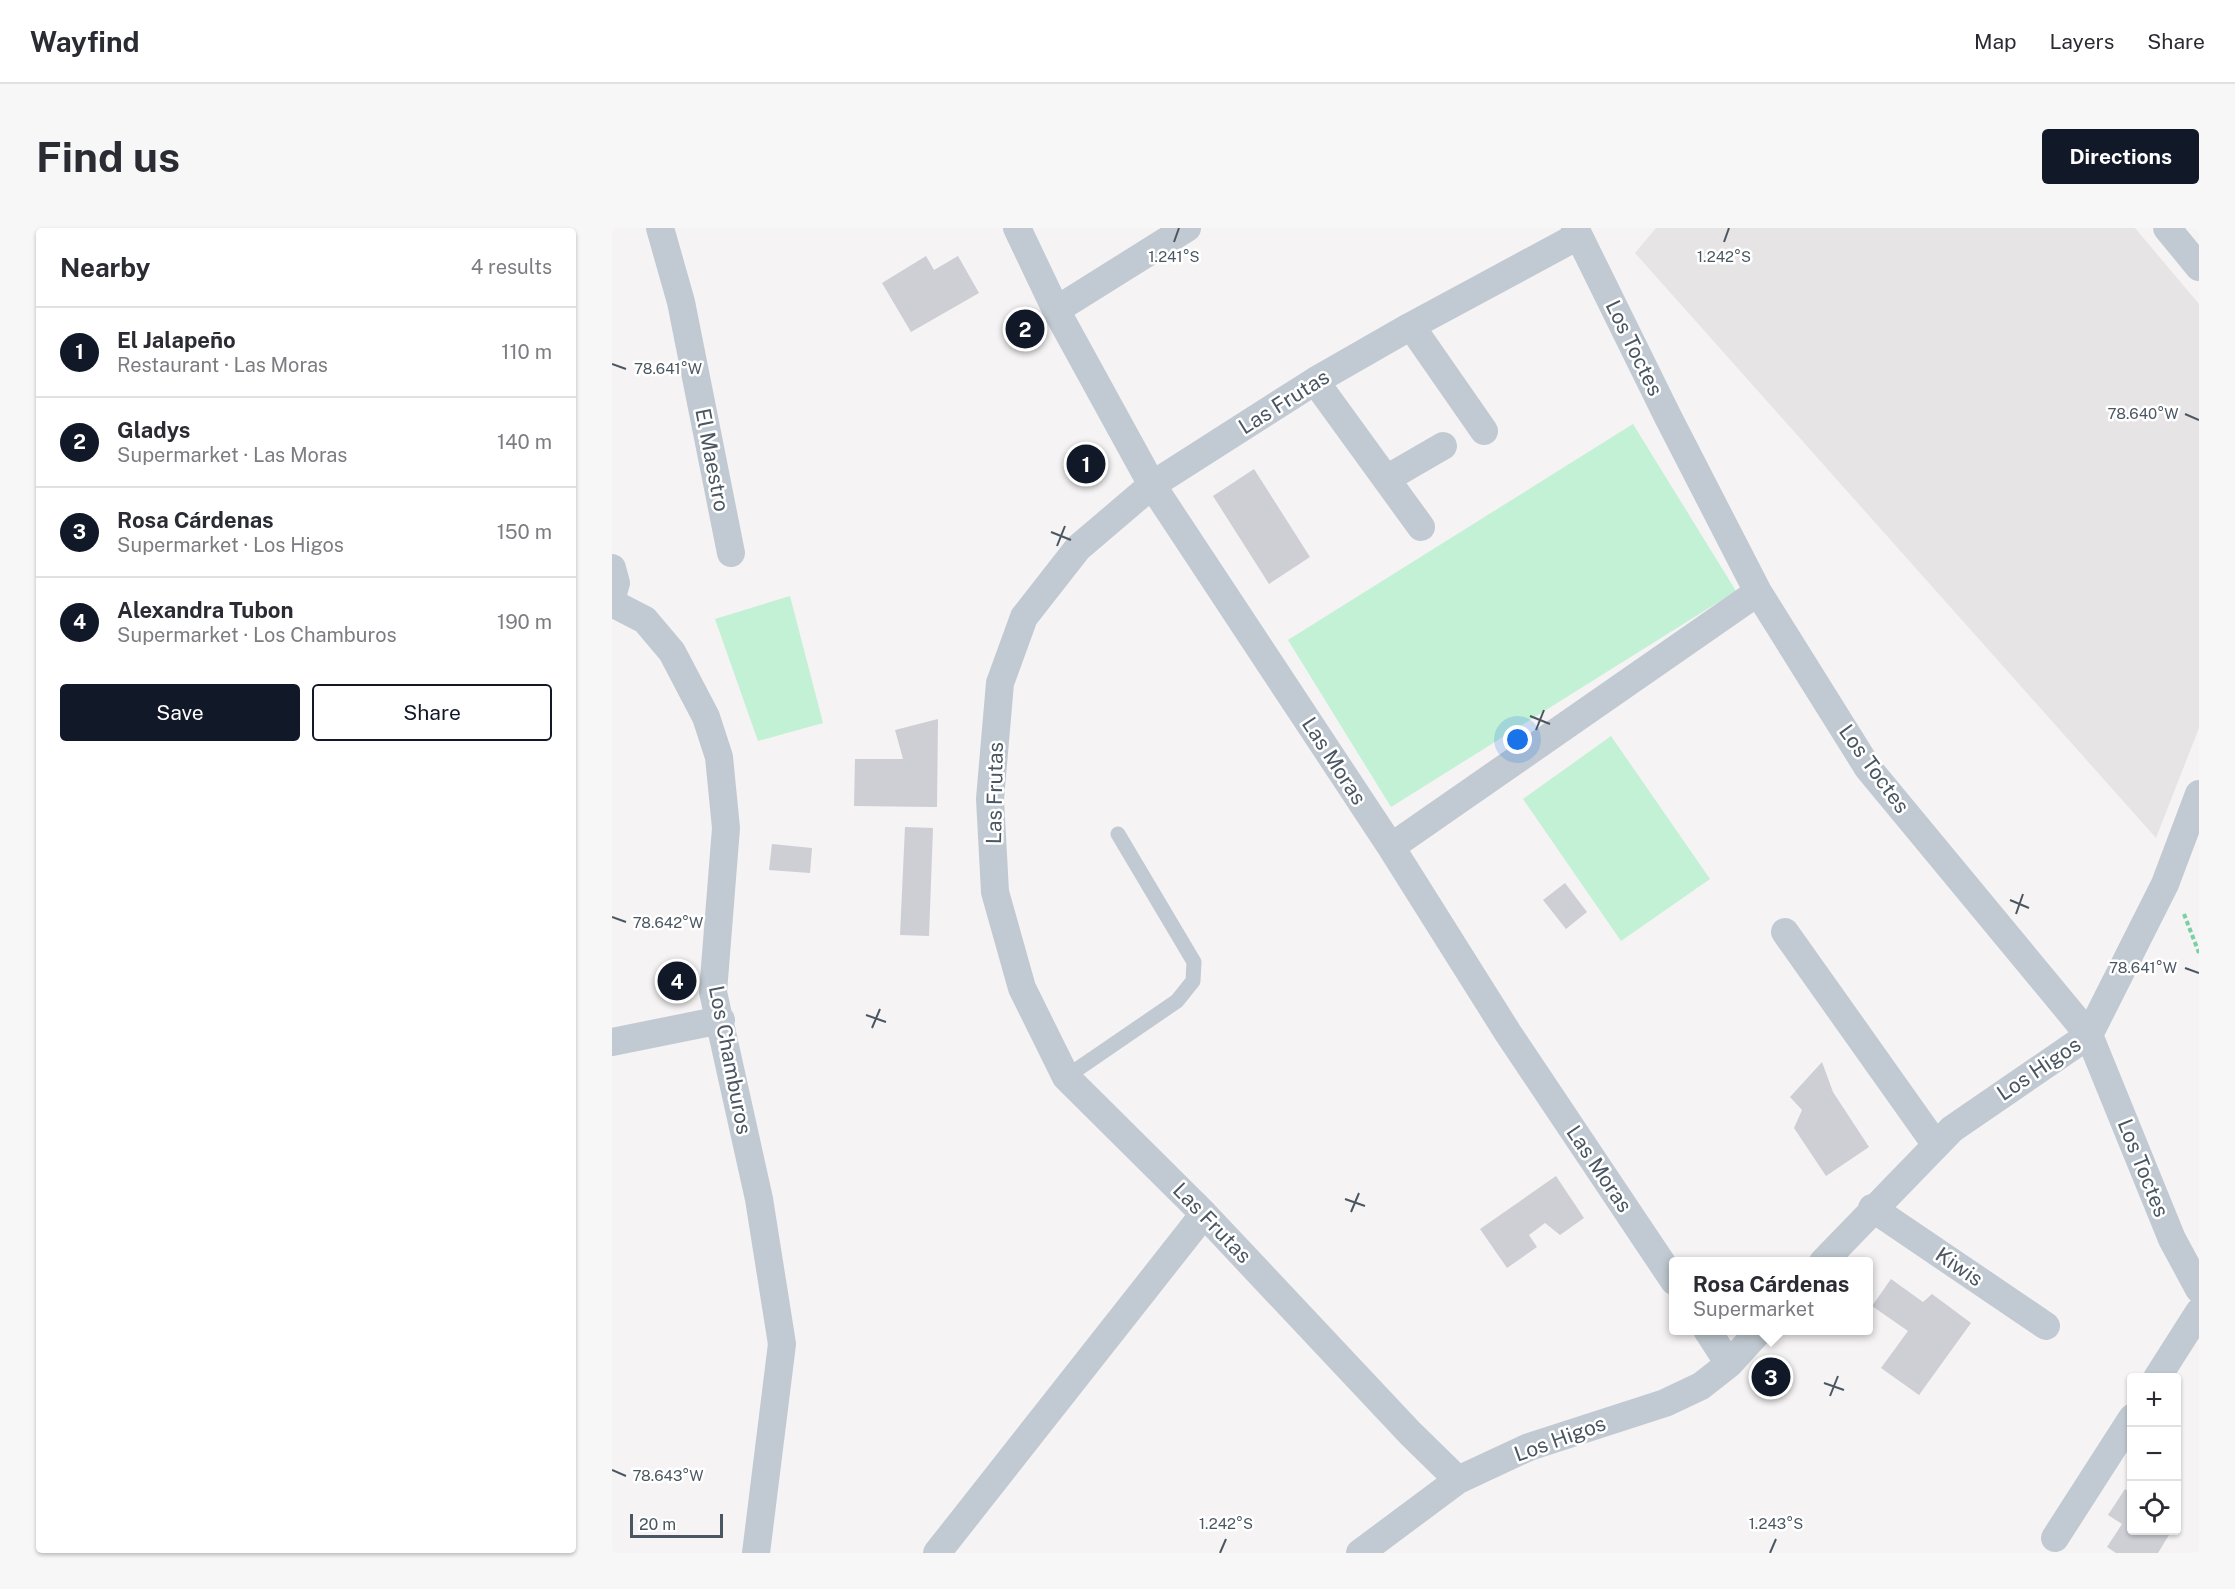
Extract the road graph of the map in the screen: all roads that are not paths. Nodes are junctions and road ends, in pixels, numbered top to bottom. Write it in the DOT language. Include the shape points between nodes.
graph roads {
  1 [pos="660,228"];
  2 [pos="1017,228"];
  3 [pos="1186,228"];
  4 [pos="2167,228"];
  5 [pos="1577,232"];
  6 [pos="2199,267"];
  7 [pos="1056,310"];
  8 [pos="1411,326"];
  9 [pos="1315,381"];
  10 [pos="1484,431"];
  11 [pos="1443,446"];
  12 [pos="1386,479"];
  13 [pos="1152,485"];
  14 [pos="1421,526"];
  15 [pos="731,553"];
  16 [pos="612,568"];
  17 [pos="1758,592"];
  18 [pos="612,597"];
  19 [pos="612,603"];
  20 [pos="2199,794"];
  21 [pos="1118,834"];
  22 [pos="1391,846"];
  23 [pos="1785,932"];
  24 [pos="721,1020"];
  25 [pos="2089,1035"];
  26 [pos="612,1042"];
  27 [pos="1066,1077"];
  28 [pos="1936,1145"];
  29 [pos="1872,1208"];
  30 [pos="1204,1214"];
  31 [pos="1828,1257"];
  32 [pos="1669,1274"];
  33 [pos="2199,1289"];
  34 [pos="2199,1312"];
  35 [pos="2046,1326"];
  36 [pos="1710,1335"];
  37 [pos="1755,1335"];
  38 [pos="1729,1364"];
  39 [pos="2160,1373"];
  40 [pos="2127,1426"];
  41 [pos="1458,1480"];
  42 [pos="2055,1538"];
  43 [pos="756,1553"];
  44 [pos="937,1553"];
  45 [pos="1360,1553"];
  1 -- 15 [label="street, El Maestro" via="681,302"];
  2 -- 7 [label="street, Las Moras"];
  3 -- 7 [label="street"];
  4 -- 6 [label="street"];
  5 -- 8 [label="street, Las Frutas"];
  5 -- 17 [label="street, Los Toctes"];
  7 -- 13 [label="street, Las Moras"];
  8 -- 9 [label="street, Las Frutas"];
  8 -- 10 [label="street"];
  9 -- 12 [label="street"];
  9 -- 13 [label="street, Las Frutas"];
  11 -- 12 [label="street"];
  12 -- 14 [label="street"];
  13 -- 22 [label="street, Las Moras"];
  13 -- 27 [label="street, Las Frutas" via="1078,548 1024,617 1000,682 990,800 996,892 1022,988"];
  16 -- 18 [label="street" via="616,583"];
  17 -- 22 [label="street"];
  17 -- 25 [label="street, Los Toctes" via="1868,768"];
  19 -- 24 [label="street, Los Chamburos" via="645,620 672,652 706,717 719,758 726,828 713,992"];
  20 -- 25 [label="street, Los Higos" via="2166,884"];
  21 -- 27 [label="lane" via="1194,962 1193,981 1177,1001"];
  22 -- 32 [label="street, Las Moras" via="1508,1033"];
  23 -- 28 [label="street"];
  24 -- 26 [label="street"];
  24 -- 43 [label="street, Los Chamburos" via="759,1199 782,1344"];
  25 -- 28 [label="street, Los Higos" via="1952,1129"];
  25 -- 33 [label="street, Los Toctes" via="2172,1239"];
  27 -- 30 [label="street, Las Frutas"];
  28 -- 29 [label="street, Los Higos"];
  29 -- 31 [label="street, Los Higos"];
  29 -- 35 [label="street, Kiwis"];
  30 -- 41 [label="street, Las Frutas"];
  30 -- 44 [label="street"];
  34 -- 39 [label="street"];
  36 -- 38 [label="street"];
  37 -- 38 [label="street, Los Higos"];
  38 -- 41 [label="street, Los Higos" via="1701,1386 1665,1403 1529,1447"];
  40 -- 42 [label="street"];
  41 -- 45 [label="street, Los Higos"];
}
